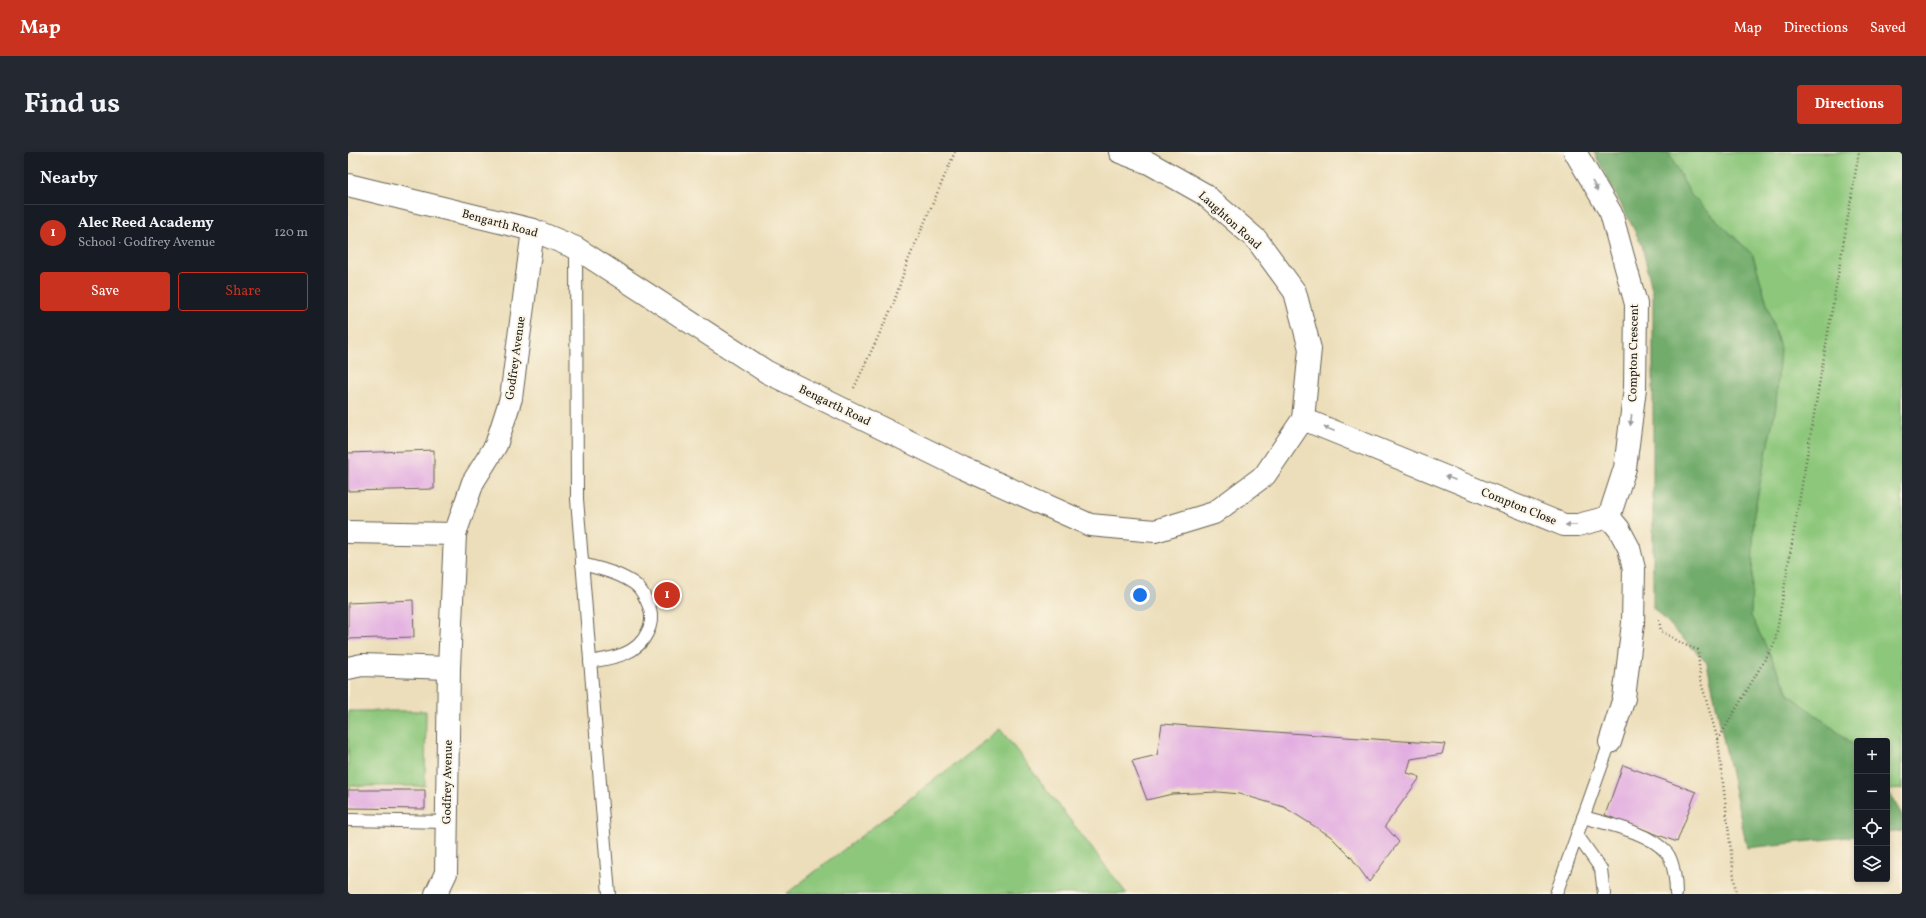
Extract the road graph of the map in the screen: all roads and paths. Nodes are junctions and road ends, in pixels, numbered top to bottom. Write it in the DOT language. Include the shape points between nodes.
graph roads {
  1 [pos="955,152"];
  2 [pos="1120,152"];
  3 [pos="1575,152"];
  4 [pos="1859,152"];
  5 [pos="348,185"];
  6 [pos="533,230"];
  7 [pos="576,248"];
  8 [pos="844,410"];
  9 [pos="1303,419"];
  10 [pos="1609,517"];
  11 [pos="348,532"];
  12 [pos="455,534"];
  13 [pos="582,564"];
  14 [pos="1659,616"];
  15 [pos="590,662"];
  16 [pos="348,668"];
  17 [pos="449,668"];
  18 [pos="1718,740"];
  19 [pos="1610,742"];
  20 [pos="1583,817"];
  21 [pos="348,820"];
  22 [pos="447,822"];
  23 [pos="1577,835"];
  24 [pos="436,894"];
  25 [pos="609,894"];
  26 [pos="1556,894"];
  27 [pos="1604,894"];
  28 [pos="1676,894"];
  29 [pos="1736,894"];
  1 -- 8 [label="path" via="907,263 893,305"];
  2 -- 9 [label="street, Laughton Road" via="1148,163 1204,194 1257,240 1295,292 1310,349"];
  3 -- 10 [label="street, Compton Crescent, one-way" via="1611,213 1636,304 1635,388 1625,468"];
  4 -- 18 [label="path" via="1775,642"];
  5 -- 6 [label="street, Bengarth Road"];
  6 -- 7 [label="street, Bengarth Road"];
  6 -- 12 [label="street, Godfrey Avenue" via="511,398 496,445 474,482"];
  7 -- 8 [label="street, Bengarth Road" via="768,372"];
  7 -- 13 [label="lane" via="577,499"];
  8 -- 9 [label="street, Bengarth Road" via="963,468 1090,525 1155,531 1214,513 1265,475"];
  10 -- 9 [label="street, Compton Close, one-way" via="1578,525 1564,525"];
  10 -- 19 [label="street" via="1630,548 1634,570 1633,623 1624,698"];
  11 -- 12 [label="street"];
  12 -- 17 [label="street, Godfrey Avenue"];
  13 -- 15 [label="lane"];
  13 -- 15 [label="lane" via="616,574 637,586 646,598 651,614 650,628 643,642 629,652"];
  14 -- 18 [label="path" via="1661,631 1698,650 1700,679"];
  15 -- 25 [label="lane"];
  16 -- 17 [label="street"];
  17 -- 22 [label="street, Godfrey Avenue"];
  18 -- 29 [label="path"];
  19 -- 20 [label="lane"];
  20 -- 23 [label="lane"];
  20 -- 28 [label="lane" via="1620,827 1653,841 1668,854 1676,879"];
  21 -- 22 [label="lane"];
  22 -- 24 [label="street, Godfrey Avenue" via="446,873"];
  23 -- 26 [label="lane"];
  23 -- 27 [label="lane" via="1601,869"];
}
